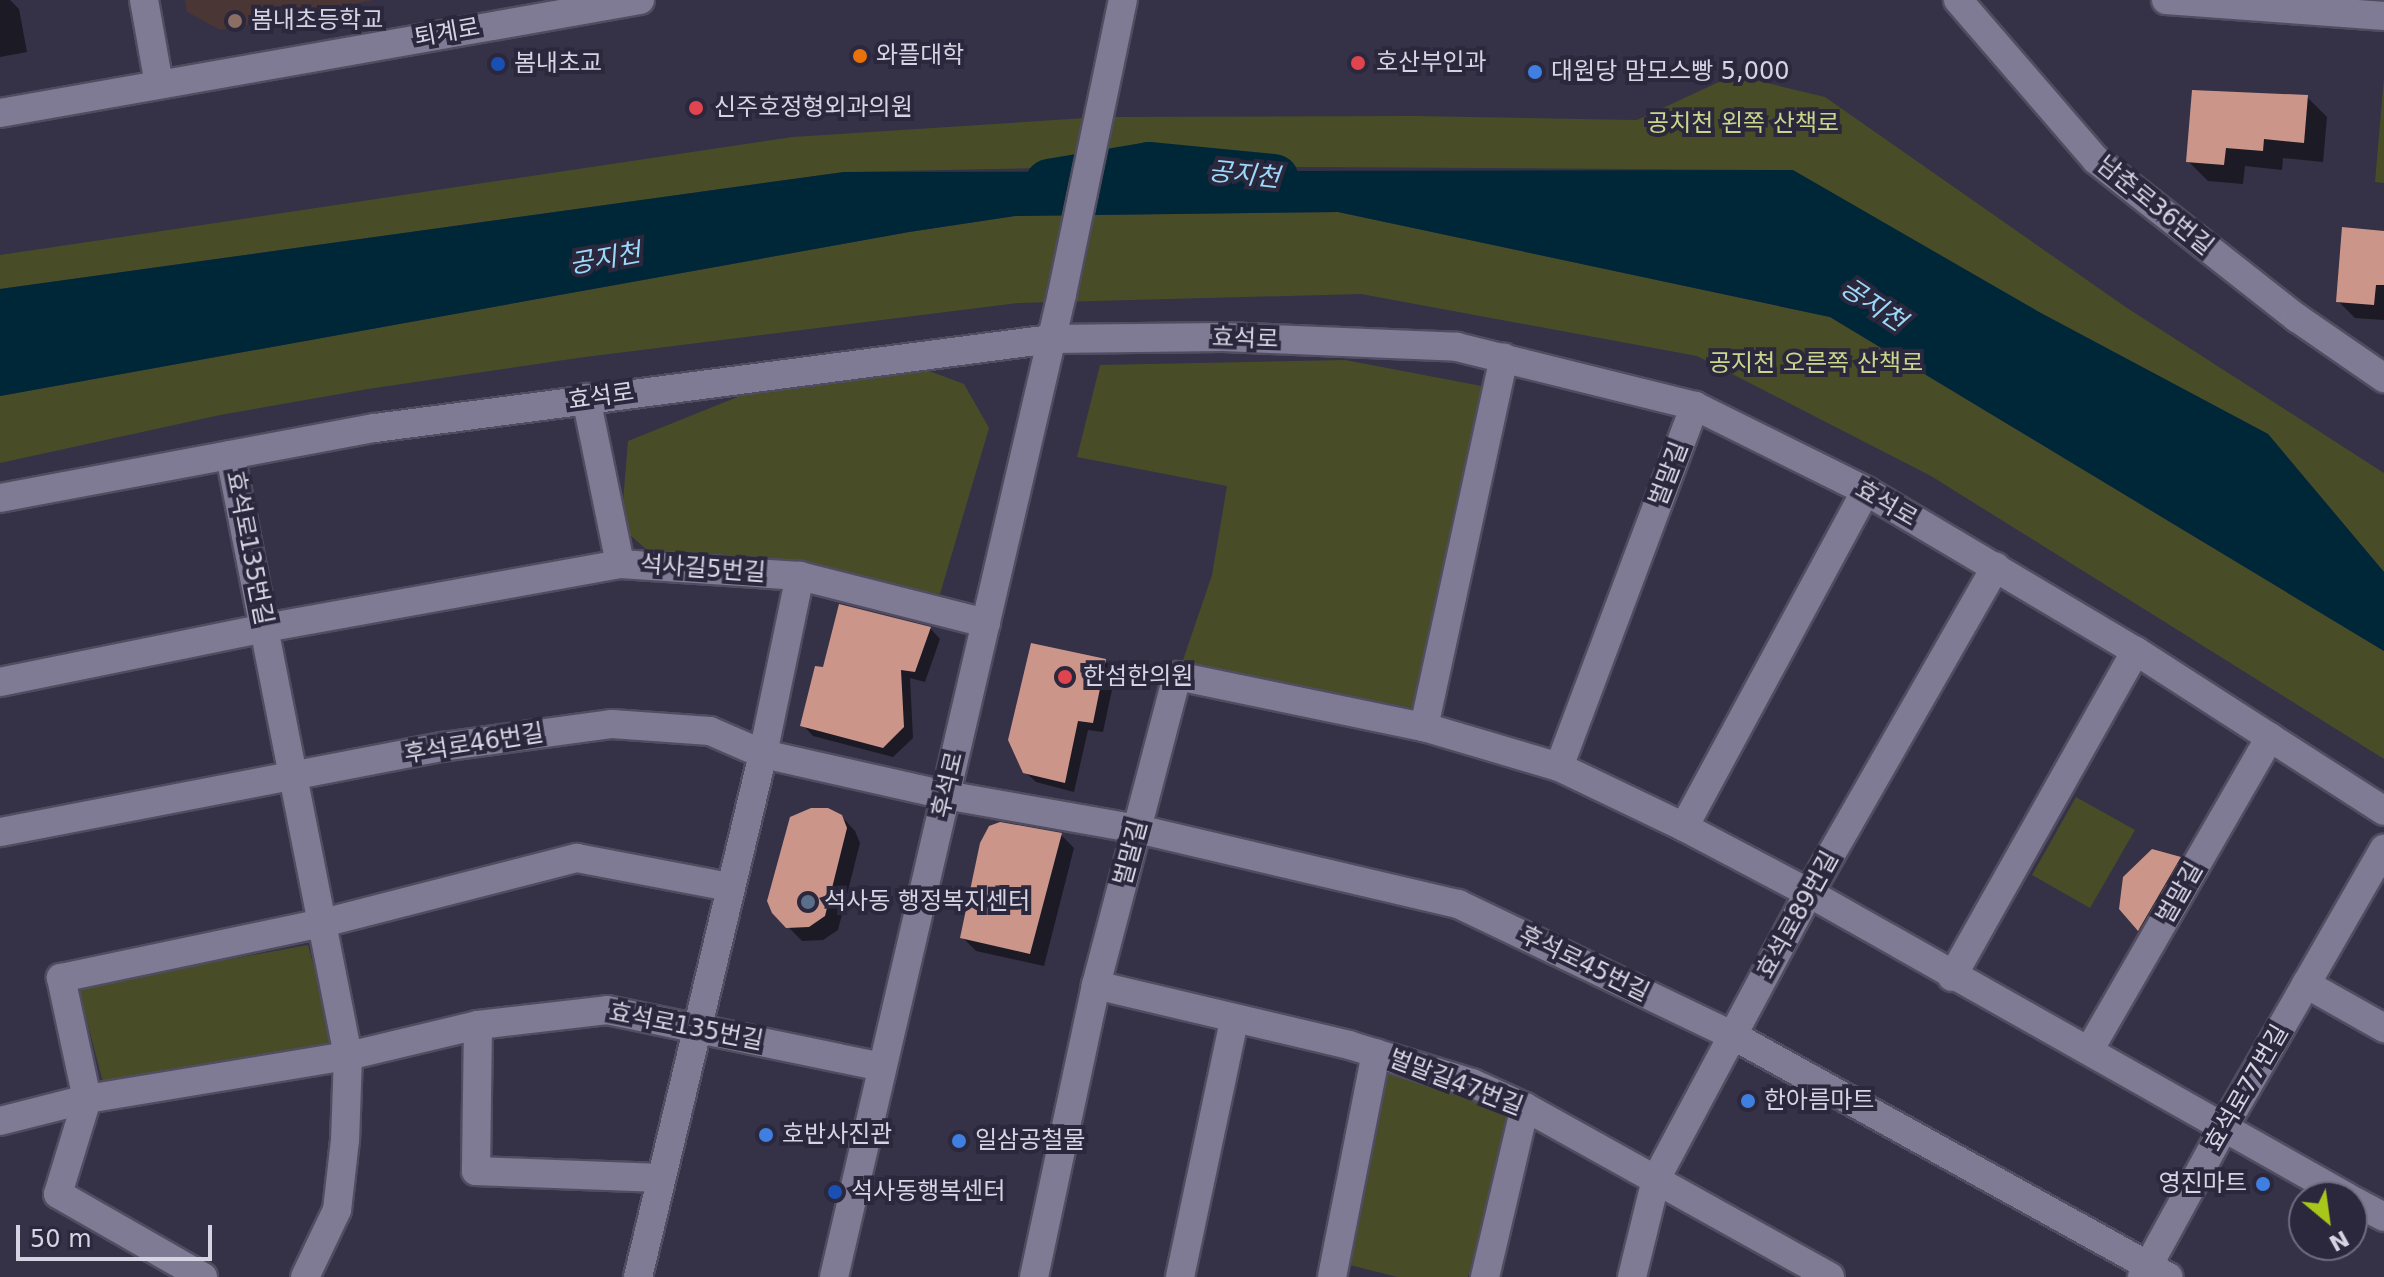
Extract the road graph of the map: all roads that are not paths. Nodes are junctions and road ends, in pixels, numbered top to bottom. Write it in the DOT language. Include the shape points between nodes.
graph roads {
  1 [pos="144,0"];
  2 [pos="640,0"];
  3 [pos="1958,0"];
  4 [pos="2166,0"];
  5 [pos="1122,2"];
  6 [pos="2384,16"];
  7 [pos="159,84"];
  8 [pos="0,113"];
  9 [pos="1051,339"];
  10 [pos="1504,358"];
  11 [pos="2384,378"];
  12 [pos="586,398"];
  13 [pos="1695,406"];
  14 [pos="230,455"];
  15 [pos="1866,491"];
  16 [pos="0,498"];
  17 [pos="620,564"];
  18 [pos="1996,567"];
  19 [pos="800,576"];
  20 [pos="986,623"];
  21 [pos="265,628"];
  22 [pos="2136,651"];
  23 [pos="0,682"];
  24 [pos="1424,727"];
  25 [pos="2270,737"];
  26 [pos="763,754"];
  27 [pos="1559,767"];
  28 [pos="294,774"];
  29 [pos="945,795"];
  30 [pos="2384,811"];
  31 [pos="1684,827"];
  32 [pos="1138,829"];
  33 [pos="0,832"];
  34 [pos="2384,849"];
  35 [pos="729,887"];
  36 [pos="1809,893"];
  37 [pos="323,923"];
  38 [pos="1952,977"];
  39 [pos="2306,984"];
  40 [pos="1096,985"];
  41 [pos="1234,1020"];
  42 [pos="478,1025"];
  43 [pos="698,1027"];
  44 [pos="2384,1028"];
  45 [pos="1732,1035"];
  46 [pos="2090,1049"];
  47 [pos="1376,1053"];
  48 [pos="348,1056"];
  49 [pos="882,1067"];
  50 [pos="87,1099"];
  51 [pos="1525,1107"];
  52 [pos="0,1121"];
  53 [pos="2224,1127"];
  54 [pos="660,1178"];
  55 [pos="1656,1179"];
  56 [pos="2320,1181"];
  57 [pos="1799,1269"];
  58 [pos="2153,1273"];
  59 [pos="310,1275"];
  60 [pos="203,1277"];
  61 [pos="638,1277"];
  62 [pos="834,1277"];
  63 [pos="1034,1277"];
  64 [pos="1180,1277"];
  65 [pos="1332,1277"];
  66 [pos="1485,1277"];
  67 [pos="1632,1277"];
  68 [pos="1830,1277"];
  1 -- 7 [label="street"];
  2 -- 7 [label="street, 퇴계로"];
  3 -- 11 [label="street, 남춘로36번길" via="2096,160 2297,318"];
  4 -- 6 [label="street"];
  5 -- 9 [label="street, 후석로"];
  7 -- 8 [label="street, 퇴계로"];
  9 -- 10 [label="street, 효석로" via="1223,337 1457,347"];
  9 -- 12 [label="street, 효석로"];
  9 -- 20 [label="street, 후석로"];
  10 -- 13 [label="street, 효석로"];
  10 -- 24 [label="street"];
  12 -- 14 [label="street, 효석로"];
  12 -- 17 [label="street"];
  13 -- 15 [label="street, 효석로"];
  13 -- 27 [label="street, 벌말길"];
  14 -- 16 [label="street, 효석로"];
  14 -- 21 [label="street, 효석로135번길"];
  15 -- 18 [label="street, 효석로"];
  15 -- 31 [label="street"];
  17 -- 19 [label="street, 석사길5번길"];
  17 -- 21 [label="street, 석사길5번길"];
  18 -- 22 [label="street, 효석로"];
  18 -- 36 [label="street, 효석로89번길"];
  19 -- 20 [label="street"];
  19 -- 26 [label="street, 석사길5번길"];
  20 -- 29 [label="street, 후석로"];
  21 -- 23 [label="street, 석사길5번길"];
  21 -- 28 [label="street, 효석로135번길"];
  22 -- 25 [label="street, 효석로"];
  22 -- 38 [label="street"];
  24 -- 27 [label="street, 벌말길"];
  24 -- 32 [label="street, 벌말길" via="1177,676"];
  25 -- 30 [label="street, 효석로"];
  25 -- 46 [label="street, 벌말길"];
  26 -- 28 [label="street, 후석로46번길" via="710,731 612,724"];
  26 -- 29 [label="street, 후석로46번길"];
  26 -- 35 [label="street, 석사길5번길"];
  27 -- 31 [label="street, 벌말길"];
  28 -- 33 [label="street, 후석로46번길"];
  28 -- 37 [label="street, 효석로135번길"];
  29 -- 32 [label="street, 후석로45번길"];
  29 -- 49 [label="street, 후석로"];
  31 -- 36 [label="street, 벌말길"];
  32 -- 40 [label="street, 벌말길"];
  32 -- 45 [label="street, 후석로45번길" via="1458,904"];
  34 -- 39 [label="street, 효석로77번길"];
  35 -- 37 [label="street" via="577,858"];
  35 -- 43 [label="street, 석사길5번길"];
  36 -- 38 [label="street, 벌말길"];
  36 -- 45 [label="street, 효석로89번길"];
  37 -- 48 [label="street, 효석로135번길"];
  37 -- 50 [label="street" via="61,978"];
  38 -- 46 [label="street, 벌말길"];
  39 -- 44 [label="street"];
  39 -- 53 [label="street, 효석로77번길"];
  40 -- 41 [label="street, 벌말길47번길"];
  40 -- 63 [label="street, 벌말길"];
  41 -- 47 [label="street, 벌말길47번길"];
  41 -- 64 [label="street"];
  42 -- 43 [label="street, 효석로135번길" via="607,1010"];
  42 -- 48 [label="street, 효석로135번길"];
  42 -- 54 [label="street" via="476,1171"];
  43 -- 49 [label="street, 효석로135번길"];
  43 -- 54 [label="street, 석사길5번길"];
  45 -- 55 [label="street, 효석로89번길"];
  45 -- 58 [label="street, 후석로45번길"];
  46 -- 53 [label="street, 벌말길"];
  47 -- 51 [label="street, 벌말길47번길" via="1472,1083"];
  47 -- 65 [label="street"];
  48 -- 50 [label="street, 효석로135번길"];
  48 -- 59 [label="street, 효석로135번길" via="337,1210"];
  49 -- 62 [label="street, 후석로"];
  50 -- 52 [label="street, 효석로135번길"];
  50 -- 60 [label="street" via="58,1194"];
  51 -- 55 [label="street, 벌말길47번길"];
  51 -- 66 [label="street"];
  53 -- 56 [label="street, 벌말길"];
  53 -- 58 [label="street, 효석로77번길"];
  54 -- 61 [label="street, 석사길5번길"];
  55 -- 57 [label="street, 벌말길47번길"];
  55 -- 67 [label="street, 효석로89번길"];
  57 -- 68 [label="street, 벌말길47번길"];
}
